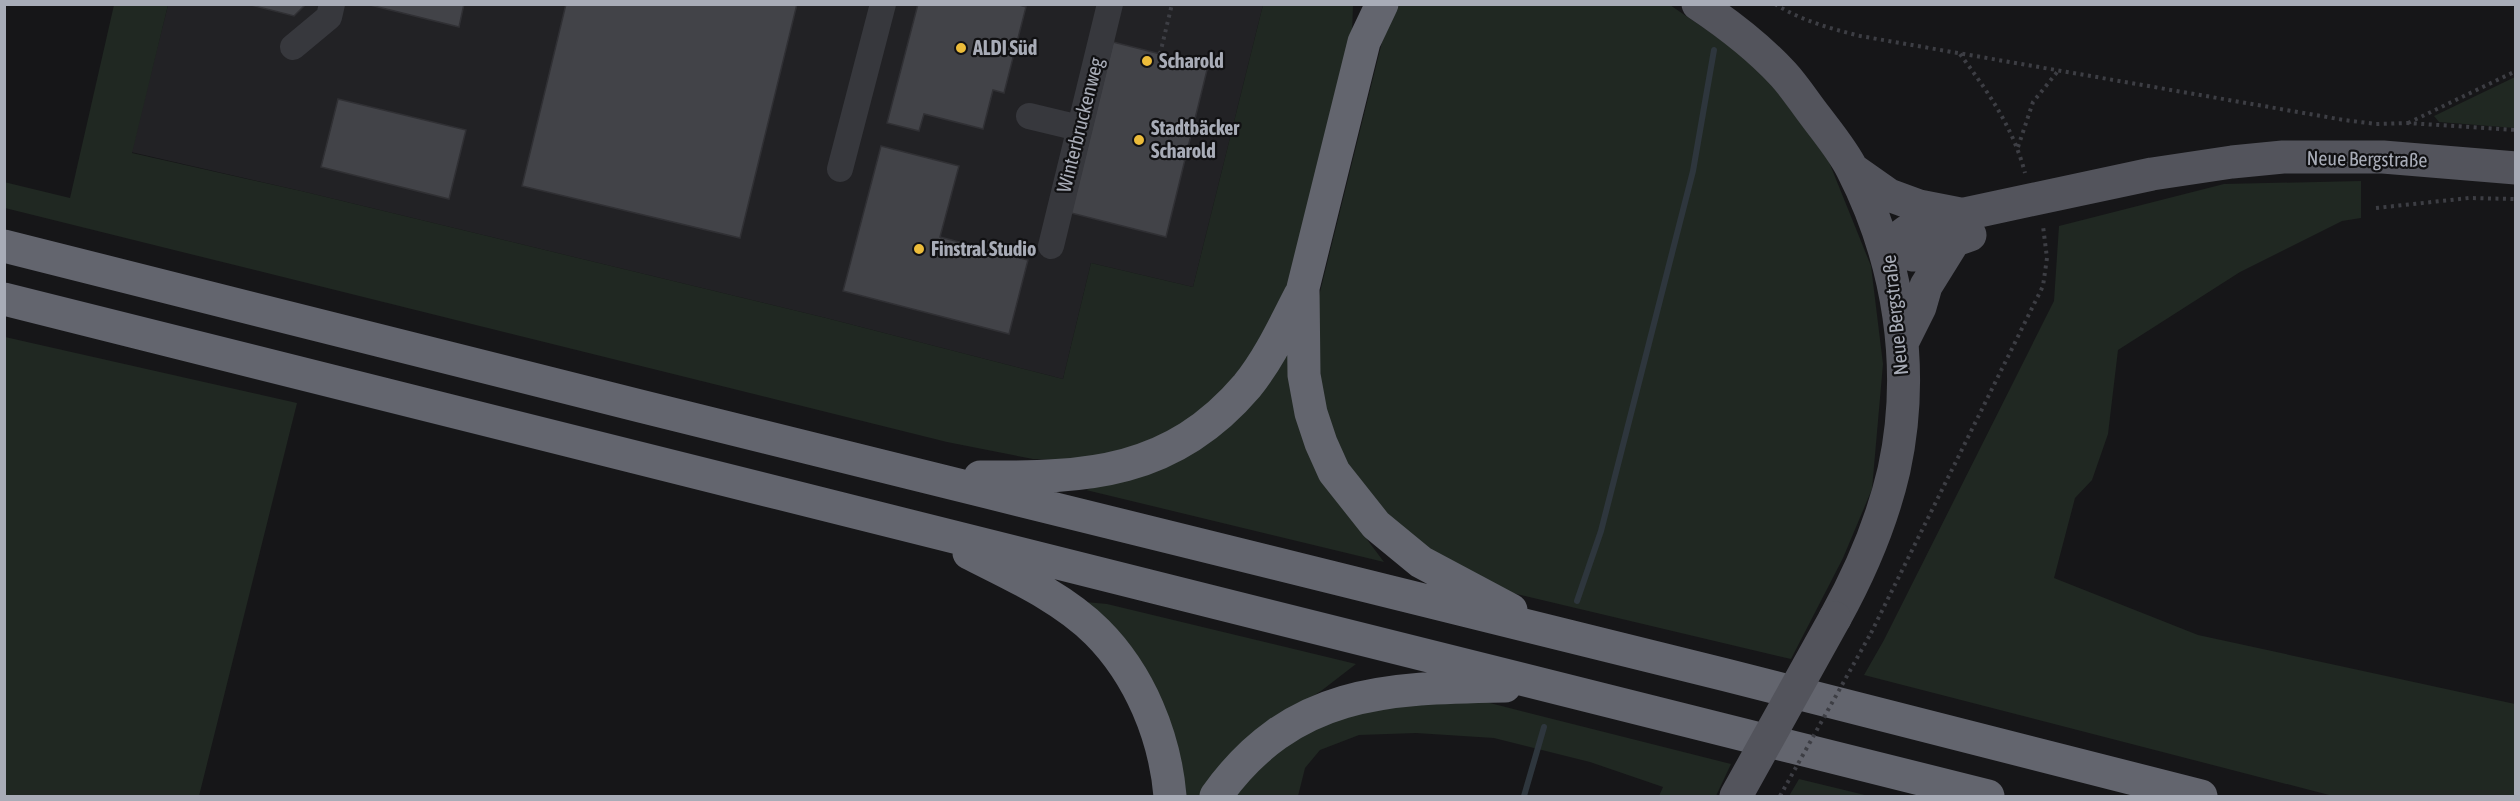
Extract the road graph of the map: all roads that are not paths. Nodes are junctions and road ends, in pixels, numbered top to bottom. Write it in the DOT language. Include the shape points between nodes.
graph roads {
  1 [pos="332,4"];
  2 [pos="883,4"];
  3 [pos="1365,4"];
  4 [pos="1382,4"];
  5 [pos="1698,4"];
  6 [pos="1114,18"];
  7 [pos="1364,42"];
  8 [pos="293,47"];
  9 [pos="1029,116"];
  10 [pos="1079,128"];
  11 [pos="1852,168"];
  12 [pos="2516,168"];
  13 [pos="840,169"];
  14 [pos="1959,228"];
  15 [pos="4,246"];
  16 [pos="1051,246"];
  17 [pos="1885,248"];
  18 [pos="1304,288"];
  19 [pos="4,299"];
  20 [pos="1902,343"];
  21 [pos="926,476"];
  22 [pos="925,529"];
  23 [pos="1561,636"];
  24 [pos="1550,685"];
  25 [pos="1170,796"];
  26 [pos="1216,796"];
  27 [pos="1736,796"];
  28 [pos="1988,796"];
  29 [pos="2201,796"];
  1 -- 8 [label="street" via="329,17"];
  2 -- 13 [label="street"];
  3 -- 7 [label="highway"];
  4 -- 7 [label="highway"];
  5 -- 11 [label="main road" via="1726,23 1782,74"];
  6 -- 10 [label="street, Winterbruckenweg"];
  7 -- 18 [label="highway"];
  9 -- 10 [label="street"];
  10 -- 16 [label="street, Winterbruckenweg"];
  11 -- 14 [label="main road" via="1889,195"];
  11 -- 17 [label="main road"];
  12 -- 14 [label="main road, Neue Bergstraße" via="2409,158 2283,157 2162,173 2077,191"];
  14 -- 17 [label="main road" via="1913,255"];
  14 -- 20 [label="main road" via="1926,286"];
  15 -- 21 [label="highway"];
  17 -- 20 [label="main road, Neue Bergstraße"];
  18 -- 21 [label="highway" via="1248,385 1204,426 1170,448 1127,465 1083,475"];
  18 -- 23 [label="highway" via="1304,375 1311,412 1334,472 1353,498 1376,525 1421,562"];
  19 -- 22 [label="highway"];
  20 -- 27 [label="main road, Neue Bergstraße, bridge" via="1902,419 1894,471 1869,552"];
  21 -- 23 [label="highway"];
  22 -- 24 [label="highway"];
  22 -- 25 [label="highway" via="1028,584 1096,631 1119,657 1150,713"];
  23 -- 29 [label="highway"];
  24 -- 26 [label="highway" via="1410,689 1339,703 1305,717 1270,739"];
  24 -- 28 [label="highway"];
}
